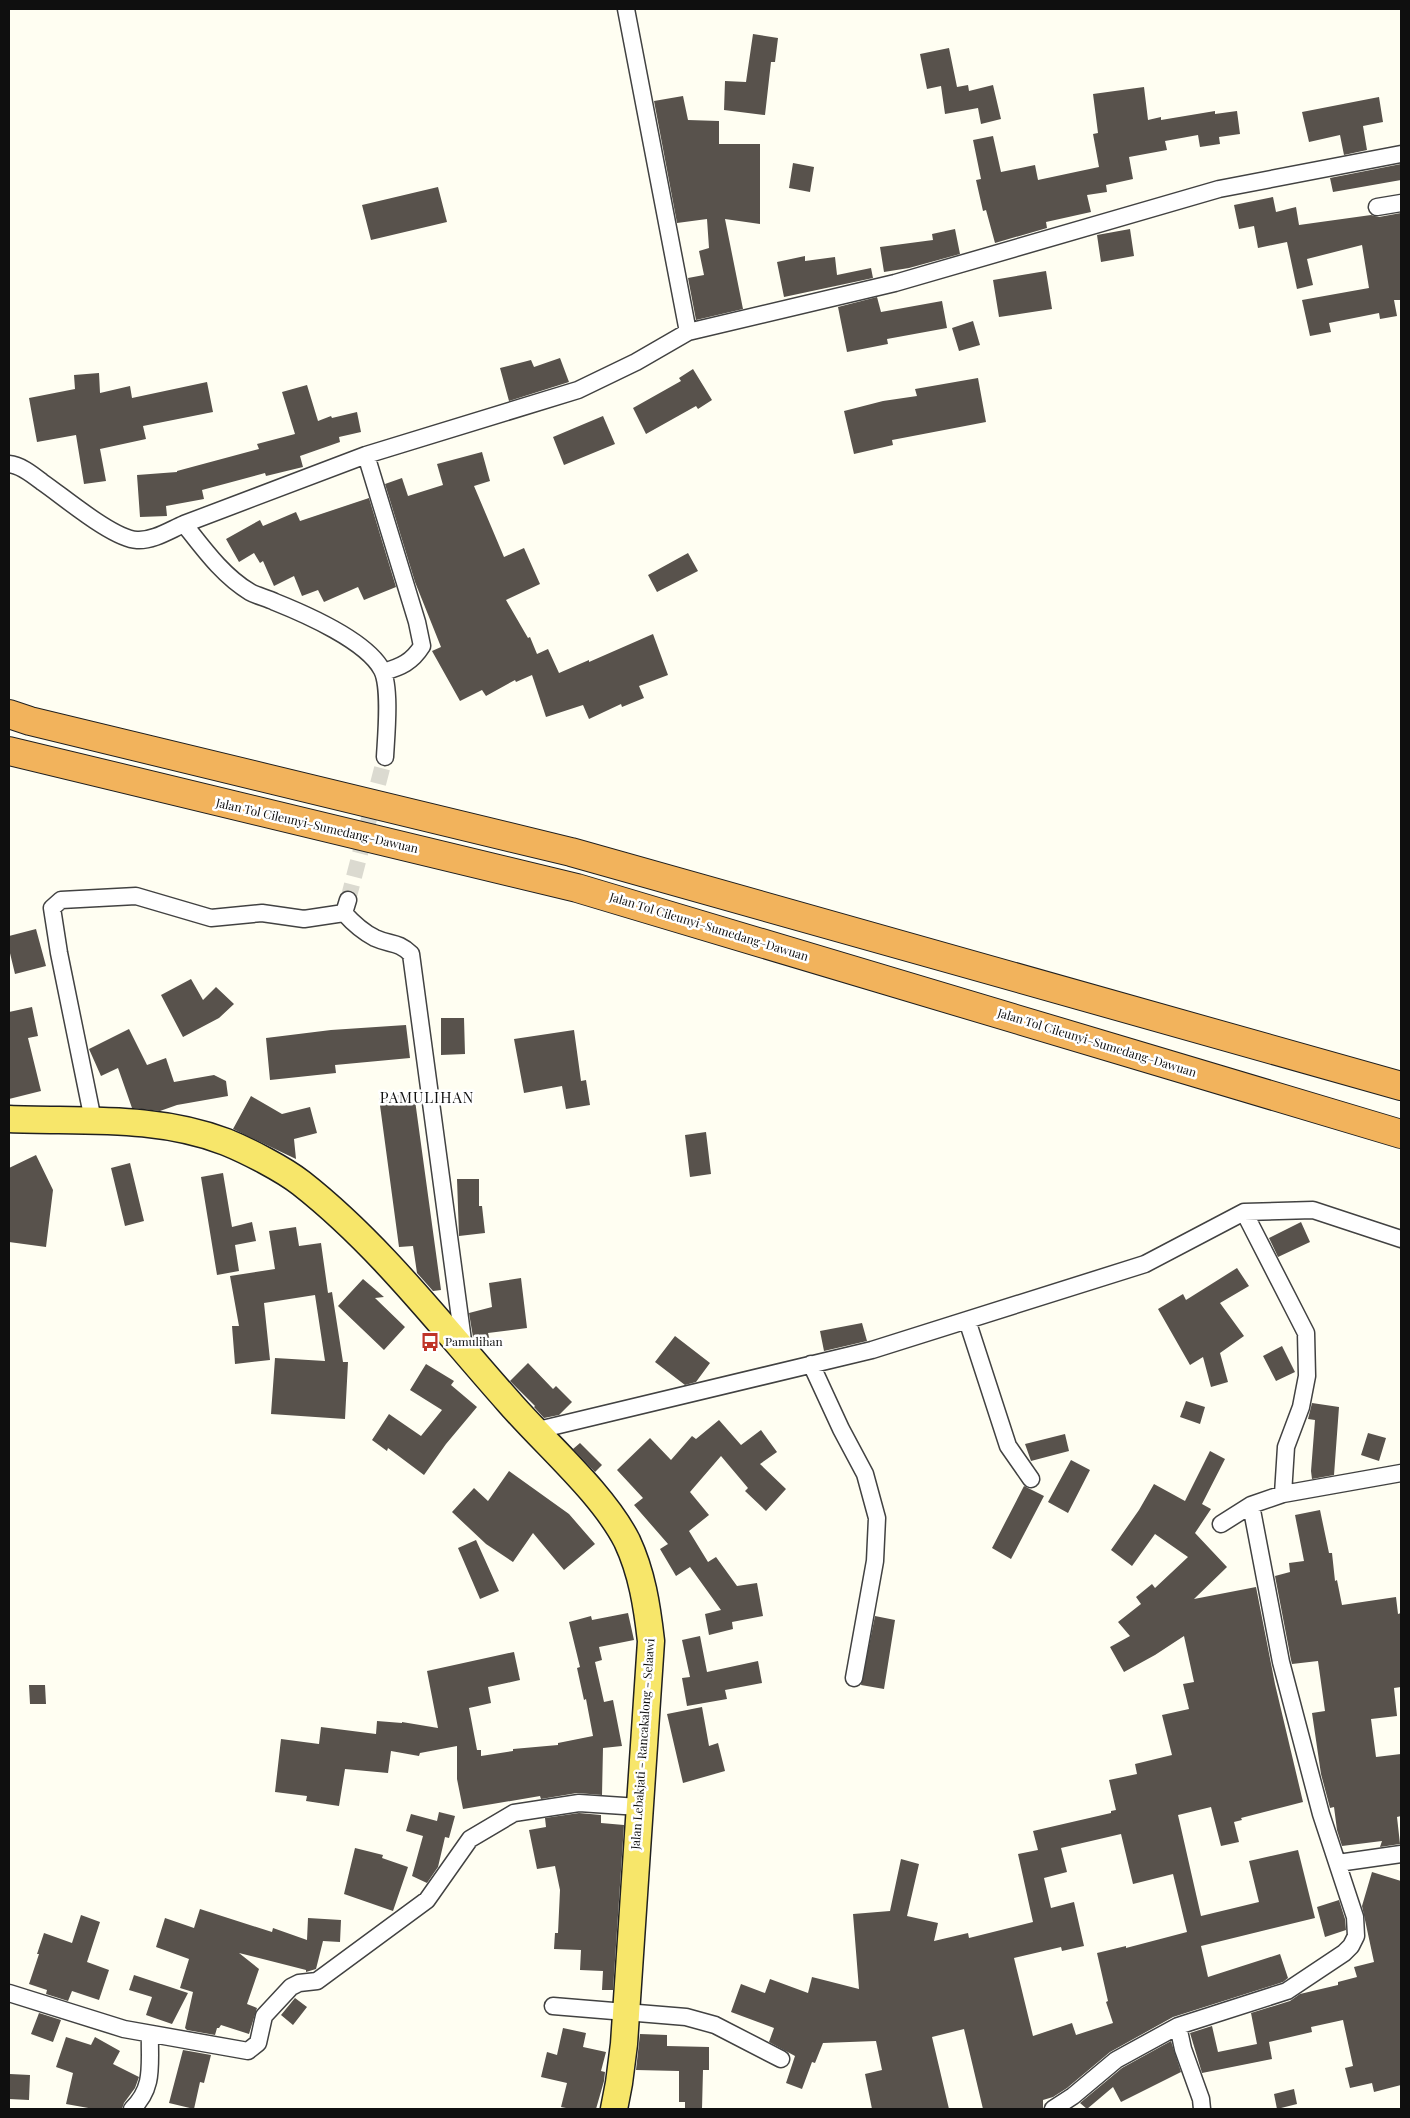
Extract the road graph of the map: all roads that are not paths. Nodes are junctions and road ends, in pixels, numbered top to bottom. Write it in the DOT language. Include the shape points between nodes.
graph roads {
  1 [pos="626,9"];
  2 [pos="1401,154"];
  3 [pos="1401,203"];
  4 [pos="1377,207"];
  5 [pos="688,332"];
  6 [pos="366,456"];
  7 [pos="9,464"];
  8 [pos="184,524"];
  9 [pos="383,672"];
  10 [pos="9,714"];
  11 [pos="9,751"];
  12 [pos="385,757"];
  13 [pos="1401,1086"];
  14 [pos="9,1119"];
  15 [pos="93,1120"];
  16 [pos="1401,1134"];
  17 [pos="1244,1212"];
  18 [pos="1401,1239"];
  19 [pos="967,1320"];
  20 [pos="464,1351"];
  21 [pos="811,1364"];
  22 [pos="534,1431"];
  23 [pos="1401,1473"];
  24 [pos="1031,1479"];
  25 [pos="1283,1494"];
  26 [pos="1251,1505"];
  27 [pos="1221,1524"];
  28 [pos="854,1678"];
  29 [pos="639,1807"];
  30 [pos="1401,1854"];
  31 [pos="1338,1863"];
  32 [pos="9,1992"];
  33 [pos="552,2006"];
  34 [pos="626,2012"];
  35 [pos="1178,2026"];
  36 [pos="150,2034"];
  37 [pos="782,2059"];
  38 [pos="132,2109"];
  39 [pos="614,2109"];
  40 [pos="1053,2109"];
  41 [pos="1202,2109"];
  1 -- 5 [label="street"];
  2 -- 5 [label="street" via="1219,189 895,283"];
  3 -- 4 [label="street"];
  5 -- 6 [label="street" via="578,390"];
  6 -- 8 [label="street"];
  6 -- 9 [label="street" via="422,646 414,658"];
  7 -- 8 [label="street" via="32,475 118,536 138,540 158,536"];
  8 -- 9 [label="street" via="229,576 250,592 328,626 374,658"];
  9 -- 12 [label="street" via="387,690"];
  10 -- 13 [label="highway" via="572,852"];
  11 -- 16 [label="highway, Jalan Tol Cileunyi–Sumedang–Dawuan" via="577,888"];
  14 -- 15 [label="main road, Jalan Lebakjati - Rancakalong - Selaawi"];
  15 -- 20 [label="main road, Jalan Lebakjati - Rancakalong - Selaawi" via="141,1122 202,1135 244,1151 300,1181 386,1262"];
  15 -- 20 [label="street" via="52,908 61,900 136,896 211,918 262,913 304,919 346,907 356,926 377,939 403,946 411,954"];
  17 -- 18 [label="street" via="1313,1210"];
  17 -- 19 [label="street" via="1145,1264"];
  17 -- 25 [label="street" via="1306,1333 1307,1376 1286,1447"];
  19 -- 21 [label="street" via="872,1350"];
  19 -- 24 [label="street" via="1008,1446"];
  20 -- 22 [label="main road, Jalan Lebakjati - Rancakalong - Selaawi"];
  21 -- 22 [label="street"];
  21 -- 28 [label="street" via="865,1474 877,1518 875,1561"];
  22 -- 29 [label="main road, Jalan Lebakjati - Rancakalong - Selaawi" via="612,1517 626,1540 644,1586 651,1641"];
  23 -- 25 [label="street"];
  25 -- 26 [label="street"];
  26 -- 27 [label="street"];
  26 -- 31 [label="street" via="1281,1662 1321,1814"];
  29 -- 34 [label="main road, Jalan Lebakjati - Rancakalong - Selaawi"];
  29 -- 36 [label="street" via="579,1803 514,1813 470,1839 427,1900 317,1980 291,1987 264,2016 258,2043 248,2051"];
  30 -- 31 [label="street"];
  31 -- 35 [label="street" via="1355,1917 1356,1936 1352,1946 1288,1991"];
  32 -- 36 [label="street"];
  33 -- 34 [label="street"];
  34 -- 37 [label="street" via="686,2017 715,2025"];
  34 -- 39 [label="main road, Jalan Lebakjati - Rancakalong - Selaawi"];
  35 -- 40 [label="street" via="1116,2060"];
  35 -- 41 [label="street"];
  36 -- 38 [label="street" via="149,2082"];
}
